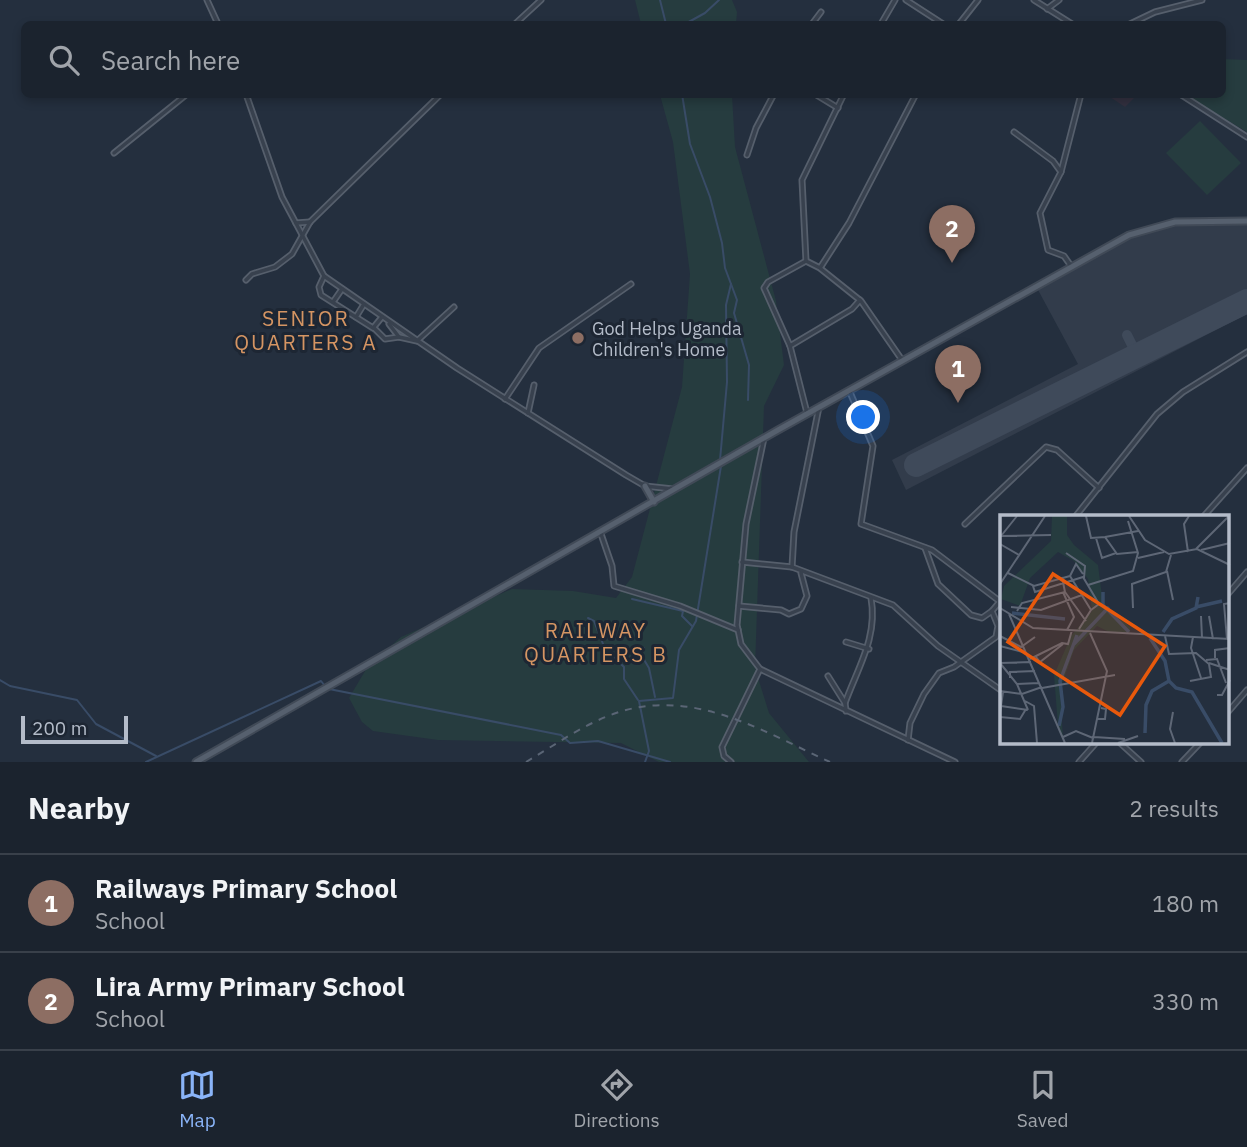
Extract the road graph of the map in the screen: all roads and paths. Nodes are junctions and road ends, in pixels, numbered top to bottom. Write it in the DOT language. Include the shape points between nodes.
graph roads {
  1 [pos="207,0"];
  2 [pos="541,0"];
  3 [pos="895,0"];
  4 [pos="906,0"];
  5 [pos="978,0"];
  6 [pos="1034,0"];
  7 [pos="1059,0"];
  8 [pos="1202,0"];
  9 [pos="1047,9"];
  10 [pos="821,12"];
  11 [pos="217,21"];
  12 [pos="517,21"];
  13 [pos="814,21"];
  14 [pos="883,21"];
  15 [pos="938,21"];
  16 [pos="961,21"];
  17 [pos="1067,21"];
  18 [pos="1136,21"];
  19 [pos="182,98"];
  20 [pos="247,98"];
  21 [pos="437,98"];
  22 [pos="772,98"];
  23 [pos="822,98"];
  24 [pos="842,98"];
  25 [pos="914,98"];
  26 [pos="1080,98"];
  27 [pos="1186,98"];
  28 [pos="838,108"];
  29 [pos="1014,132"];
  30 [pos="1247,136"];
  31 [pos="114,153"];
  32 [pos="747,155"];
  33 [pos="1061,172"];
  34 [pos="1247,221"];
  35 [pos="310,222"];
  36 [pos="296,223"];
  37 [pos="303,238"];
  38 [pos="806,261"];
  39 [pos="1071,266"];
  40 [pos="820,268"];
  41 [pos="324,276"];
  42 [pos="246,280"];
  43 [pos="631,284"];
  44 [pos="342,289"];
  45 [pos="860,300"];
  46 [pos="333,302"];
  47 [pos="364,304"];
  48 [pos="454,307"];
  49 [pos="356,317"];
  50 [pos="382,317"];
  51 [pos="389,322"];
  52 [pos="374,328"];
  53 [pos="400,337"];
  54 [pos="416,341"];
  55 [pos="790,346"];
  56 [pos="1247,352"];
  57 [pos="902,360"];
  58 [pos="534,385"];
  59 [pos="849,390"];
  60 [pos="505,399"];
  61 [pos="819,407"];
  62 [pos="528,414"];
  63 [pos="808,414"];
  64 [pos="764,438"];
  65 [pos="1247,468"];
  66 [pos="645,486"];
  67 [pos="1099,488"];
  68 [pos="676,489"];
  69 [pos="654,502"];
  70 [pos="1077,515"];
  71 [pos="1205,515"];
  72 [pos="965,524"];
  73 [pos="600,531"];
  74 [pos="925,548"];
  75 [pos="742,562"];
  76 [pos="792,567"];
  77 [pos="1247,572"];
  78 [pos="801,573"];
  79 [pos="1230,592"];
  80 [pos="871,598"];
  81 [pos="1000,600"];
  82 [pos="1000,602"];
  83 [pos="739,606"];
  84 [pos="992,611"];
  85 [pos="738,630"];
  86 [pos="846,642"];
  87 [pos="869,649"];
  88 [pos="959,662"];
  89 [pos="761,669"];
  90 [pos="828,676"];
  91 [pos="1000,690"];
  92 [pos="1247,690"];
  93 [pos="845,703"];
  94 [pos="1230,710"];
  95 [pos="846,711"];
  96 [pos="908,740"];
  97 [pos="1095,744"];
  98 [pos="1121,744"];
  99 [pos="1199,744"];
  100 [pos="196,762"];
  101 [pos="731,762"];
  102 [pos="955,762"];
  103 [pos="1079,762"];
  104 [pos="1141,762"];
  105 [pos="1182,762"];
  1 -- 11 [label="street"];
  2 -- 12 [label="street"];
  3 -- 14 [label="street"];
  4 -- 15 [label="street"];
  5 -- 16 [label="street"];
  6 -- 9 [label="street"];
  7 -- 9 [label="street"];
  8 -- 18 [label="street"];
  9 -- 17 [label="street"];
  10 -- 13 [label="street"];
  19 -- 31 [label="street"];
  20 -- 36 [label="street" via="273,176"];
  21 -- 35 [label="street"];
  22 -- 32 [label="street"];
  23 -- 28 [label="street"];
  24 -- 28 [label="street"];
  25 -- 40 [label="street" via="849,223"];
  26 -- 33 [label="street"];
  27 -- 30 [label="street"];
  28 -- 38 [label="street" via="802,180"];
  29 -- 33 [label="street"];
  33 -- 39 [label="street" via="1040,213 1048,250 1064,256"];
  34 -- 39 [label="main road" via="1158,225"];
  35 -- 36 [label="street"];
  35 -- 37 [label="street"];
  36 -- 37 [label="street"];
  37 -- 41 [label="street"];
  37 -- 42 [label="street" via="281,264"];
  38 -- 40 [label="street"];
  38 -- 55 [label="street" via="764,288"];
  39 -- 57 [label="main road"];
  40 -- 45 [label="street"];
  41 -- 44 [label="street"];
  41 -- 46 [label="street" via="319,290"];
  43 -- 60 [label="street" via="539,348"];
  44 -- 46 [label="street"];
  44 -- 47 [label="street"];
  45 -- 55 [label="street"];
  45 -- 57 [label="street"];
  46 -- 49 [label="street"];
  47 -- 49 [label="street"];
  47 -- 50 [label="street"];
  48 -- 54 [label="street"];
  49 -- 52 [label="street"];
  50 -- 51 [label="street"];
  50 -- 52 [label="street"];
  51 -- 53 [label="street"];
  51 -- 54 [label="street"];
  52 -- 53 [label="street" via="385,339"];
  53 -- 54 [label="street"];
  54 -- 60 [label="street"];
  55 -- 63 [label="street"];
  56 -- 67 [label="street" via="1157,414"];
  57 -- 59 [label="main road"];
  58 -- 62 [label="street"];
  59 -- 61 [label="main road"];
  59 -- 74 [label="street" via="873,446 861,524"];
  60 -- 62 [label="street"];
  61 -- 63 [label="main road"];
  61 -- 76 [label="street" via="794,532"];
  62 -- 66 [label="street"];
  63 -- 64 [label="main road"];
  64 -- 68 [label="main road"];
  64 -- 75 [label="street"];
  65 -- 71 [label="street"];
  66 -- 68 [label="street"];
  66 -- 69 [label="main road"];
  67 -- 70 [label="street"];
  67 -- 72 [label="street" via="1057,450 1046,447"];
  68 -- 69 [label="main road"];
  69 -- 73 [label="main road"];
  73 -- 85 [label="street" via="614,586"];
  73 -- 100 [label="main road"];
  74 -- 81 [label="street"];
  74 -- 84 [label="street" via="935,580 971,615 982,618"];
  75 -- 76 [label="street"];
  75 -- 83 [label="street"];
  76 -- 78 [label="street"];
  77 -- 79 [label="street"];
  78 -- 80 [label="street"];
  78 -- 83 [label="street" via="807,596 801,609 788,614"];
  80 -- 87 [label="street"];
  80 -- 88 [label="street" via="898,608"];
  82 -- 84 [label="street"];
  83 -- 85 [label="street"];
  84 -- 88 [label="street" via="998,626 996,637"];
  85 -- 89 [label="street" via="741,644"];
  86 -- 87 [label="street"];
  87 -- 93 [label="street"];
  88 -- 91 [label="street"];
  88 -- 96 [label="street" via="939,673 924,694"];
  89 -- 95 [label="street"];
  89 -- 101 [label="street" via="722,747"];
  90 -- 93 [label="street"];
  92 -- 94 [label="street"];
  93 -- 95 [label="street"];
  95 -- 96 [label="street"];
  96 -- 102 [label="street"];
  97 -- 103 [label="street"];
  98 -- 104 [label="street"];
  99 -- 105 [label="street"];
}
